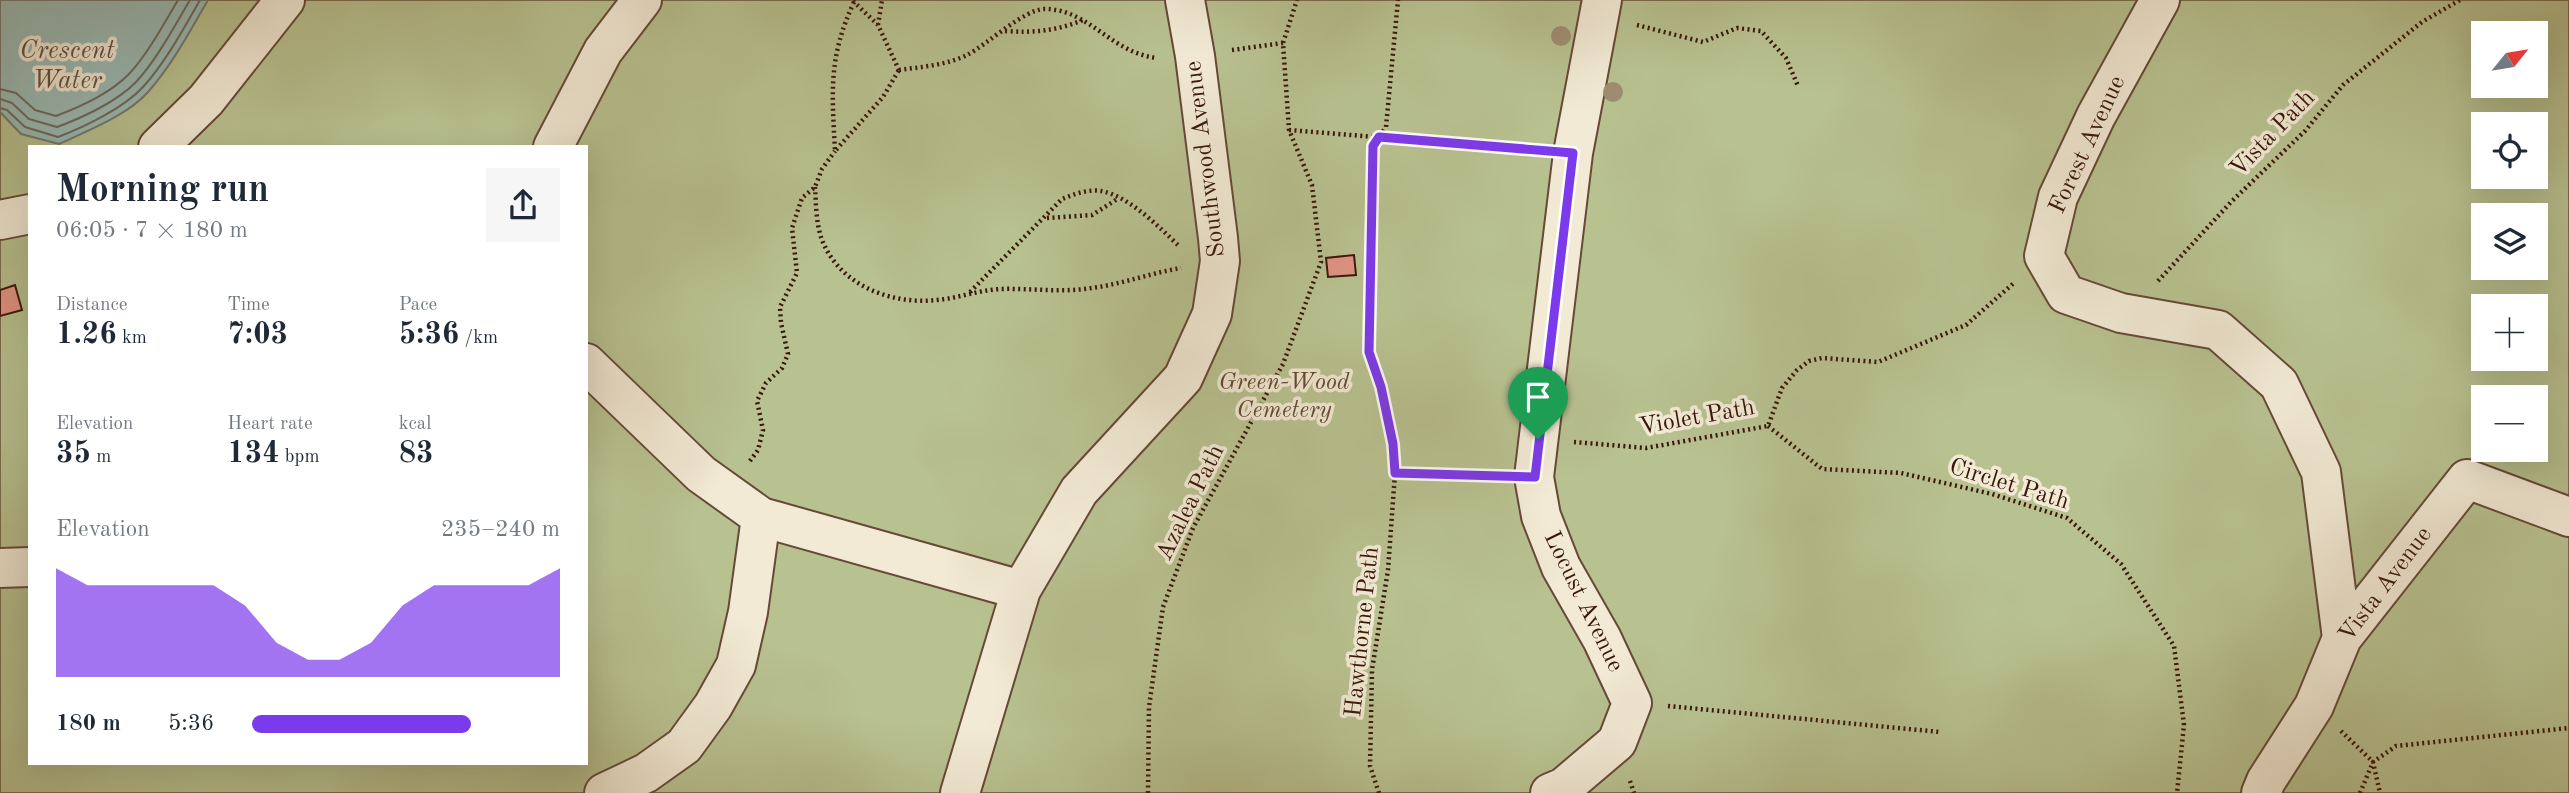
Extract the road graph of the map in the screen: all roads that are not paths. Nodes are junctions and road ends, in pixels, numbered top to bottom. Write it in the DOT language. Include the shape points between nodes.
graph roads {
  1 [pos="285,0"];
  2 [pos="642,0"];
  3 [pos="1185,0"];
  4 [pos="2160,0"];
  5 [pos="1600,7"];
  6 [pos="160,145"];
  7 [pos="554,145"];
  8 [pos="28,214"];
  9 [pos="0,220"];
  10 [pos="588,365"];
  11 [pos="761,517"];
  12 [pos="2569,517"];
  13 [pos="28,567"];
  14 [pos="0,568"];
  15 [pos="1021,590"];
  16 [pos="2342,638"];
  17 [pos="604,793"];
  18 [pos="960,793"];
  19 [pos="1550,793"];
  20 [pos="2261,793"];
  1 -- 6 [label="lane" via="206,100"];
  2 -- 7 [label="lane" via="603,51"];
  3 -- 15 [label="lane, Southwood Avenue" via="1195,56 1213,314 1183,379 1079,491"];
  4 -- 16 [label="lane, Forest Avenue" via="2058,197 2044,256 2066,293 2128,314 2218,331 2279,384 2321,472"];
  5 -- 19 [label="lane, Locust Avenue" via="1573,153 1535,477 1541,516 1561,566 1632,703 1617,742 1564,787"];
  8 -- 9 [label="lane"];
  10 -- 11 [label="lane" via="701,474"];
  11 -- 15 [label="lane"];
  11 -- 17 [label="lane" via="736,665 713,706 684,746 646,773"];
  12 -- 16 [label="lane, Vista Avenue" via="2467,479"];
  13 -- 14 [label="lane"];
  15 -- 18 [label="lane, Southwood Avenue"];
  16 -- 20 [label="lane, Vista Avenue" via="2314,706"];
}
